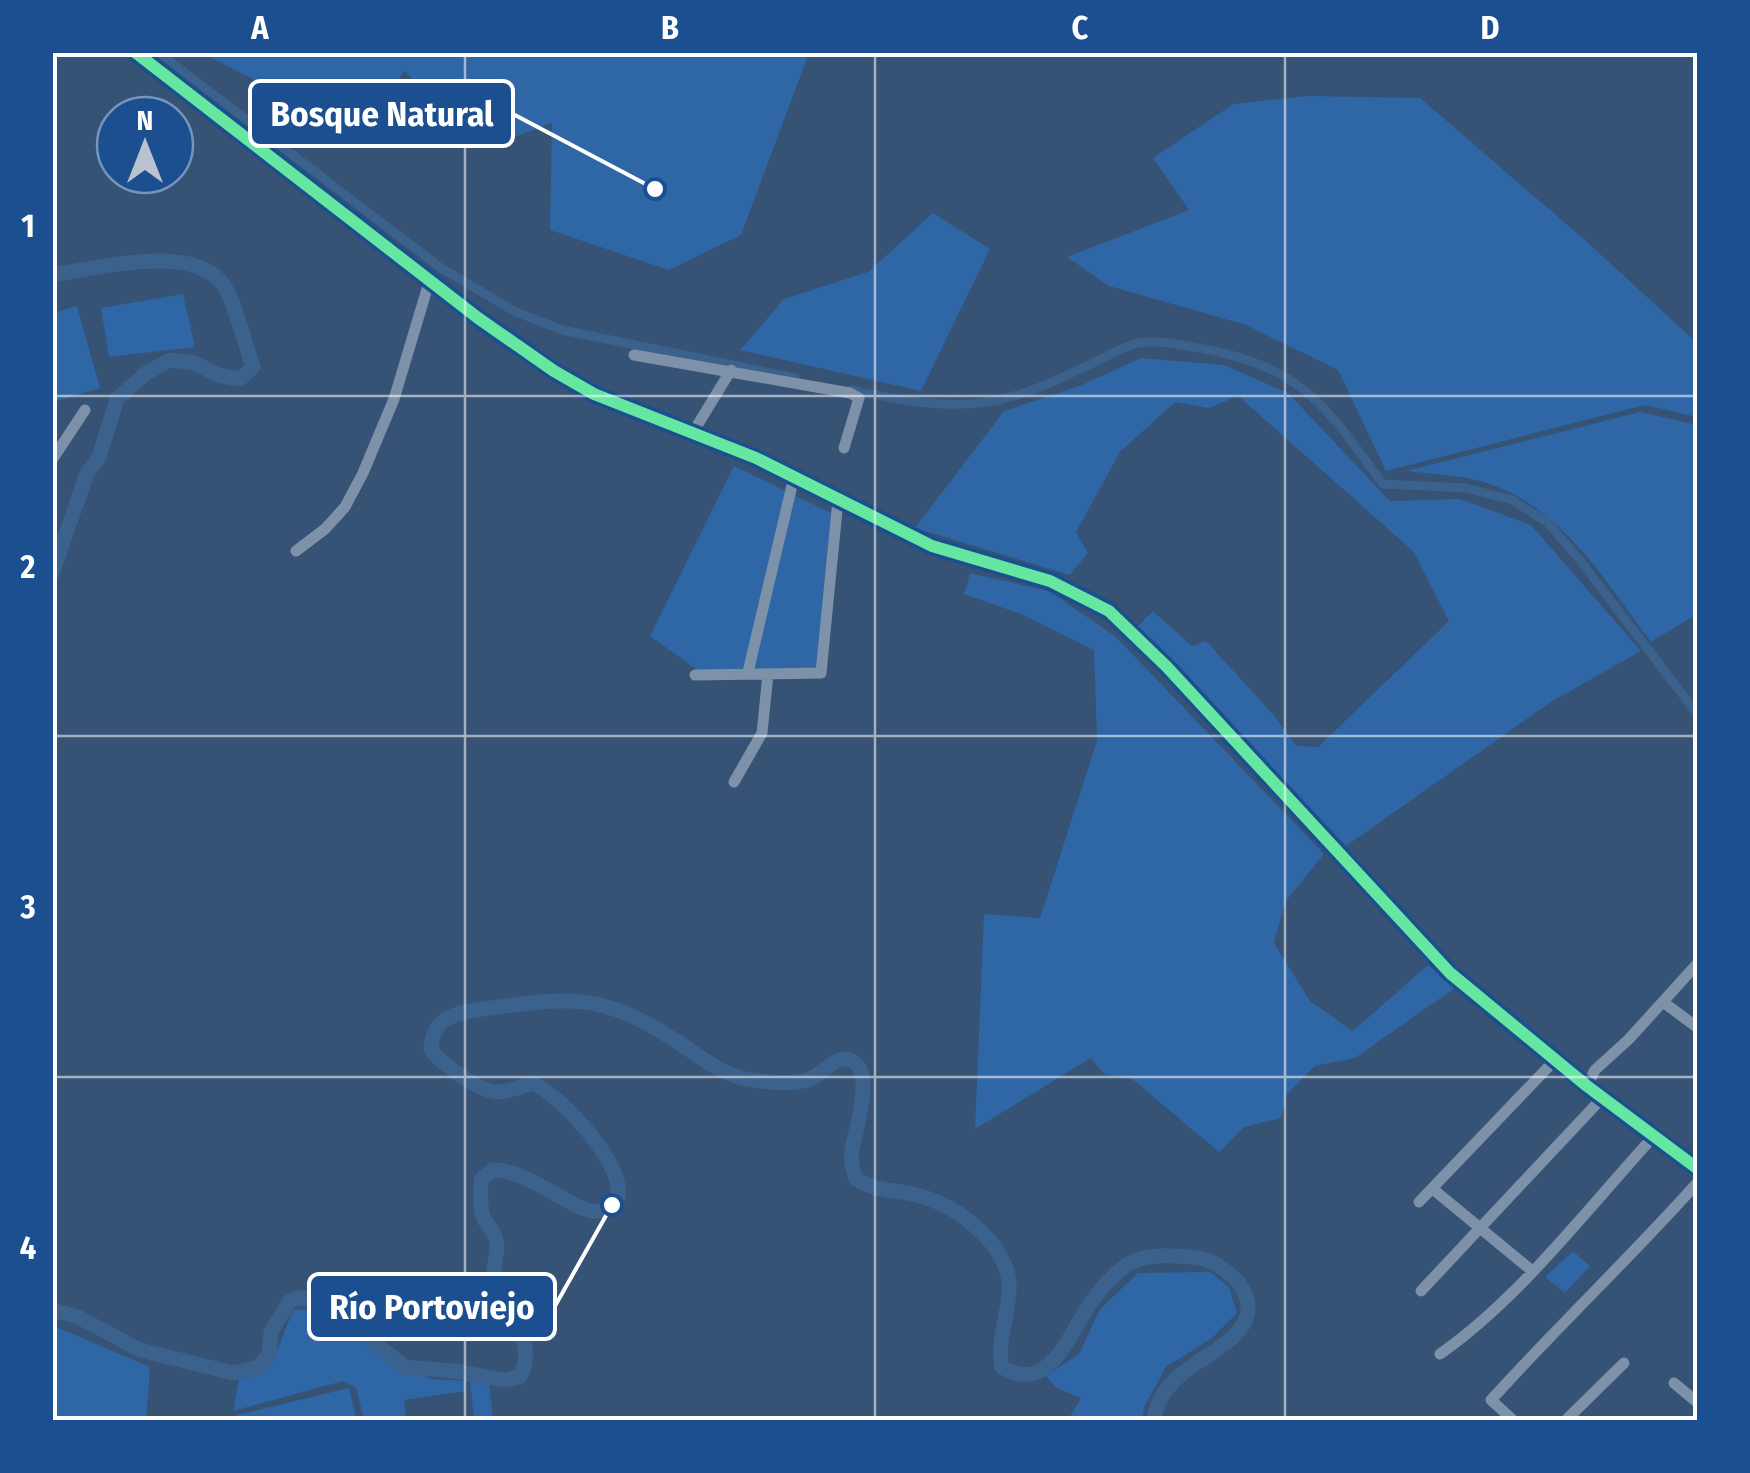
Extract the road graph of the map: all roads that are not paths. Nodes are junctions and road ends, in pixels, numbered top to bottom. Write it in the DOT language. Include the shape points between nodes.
graph roads {
  1 [pos="135,52"];
  2 [pos="430,280"];
  3 [pos="634,354"];
  4 [pos="730,370"];
  5 [pos="85,410"];
  6 [pos="692,434"];
  7 [pos="844,448"];
  8 [pos="52,460"];
  9 [pos="794,477"];
  10 [pos="838,500"];
  11 [pos="296,551"];
  12 [pos="748,672"];
  13 [pos="768,674"];
  14 [pos="695,675"];
  15 [pos="734,782"];
  16 [pos="1698,963"];
  17 [pos="1663,1002"];
  18 [pos="1698,1028"];
  19 [pos="1555,1060"];
  20 [pos="1587,1086"];
  21 [pos="1603,1097"];
  22 [pos="1654,1136"];
  23 [pos="1698,1168"];
  24 [pos="1698,1182"];
  25 [pos="1434,1190"];
  26 [pos="1420,1202"];
  27 [pos="1480,1227"];
  28 [pos="1531,1270"];
  29 [pos="1421,1291"];
  30 [pos="1440,1354"];
  31 [pos="1624,1362"];
  32 [pos="1674,1383"];
  33 [pos="1698,1403"];
  34 [pos="1514,1420"];
  35 [pos="1566,1420"];
  1 -- 2 [label="street"];
  2 -- 6 [label="street" via="554,372"];
  2 -- 11 [label="street" via="394,399 363,473 345,508"];
  3 -- 4 [label="street"];
  4 -- 6 [label="street"];
  4 -- 7 [label="street" via="858,398"];
  5 -- 8 [label="street"];
  6 -- 9 [label="street"];
  9 -- 10 [label="street"];
  9 -- 12 [label="street"];
  10 -- 13 [label="street" via="820,674"];
  10 -- 19 [label="street" via="932,546 1050,581 1109,611 1450,973"];
  12 -- 13 [label="street"];
  12 -- 14 [label="street"];
  13 -- 15 [label="street" via="762,733"];
  16 -- 17 [label="street"];
  17 -- 18 [label="street"];
  17 -- 20 [label="street"];
  19 -- 20 [label="street"];
  19 -- 25 [label="street"];
  20 -- 21 [label="street"];
  21 -- 22 [label="street"];
  21 -- 27 [label="street"];
  22 -- 23 [label="street"];
  22 -- 28 [label="street"];
  24 -- 34 [label="street" via="1490,1400"];
  25 -- 26 [label="street"];
  25 -- 27 [label="street"];
  27 -- 28 [label="street"];
  27 -- 29 [label="street"];
  28 -- 30 [label="street"];
  31 -- 35 [label="street"];
  32 -- 33 [label="street"];
}
